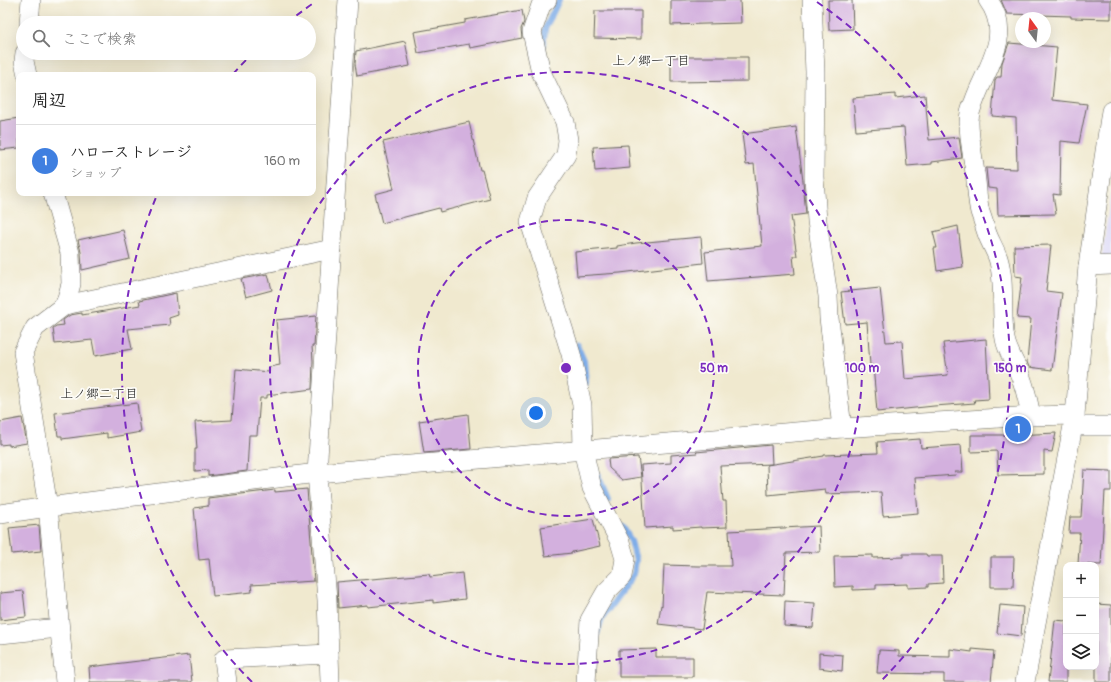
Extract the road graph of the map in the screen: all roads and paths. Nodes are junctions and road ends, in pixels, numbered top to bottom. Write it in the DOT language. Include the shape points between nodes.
graph roads {
  1 [pos="31,0"];
  2 [pos="348,0"];
  3 [pos="546,0"];
  4 [pos="812,0"];
  5 [pos="988,0"];
  6 [pos="30,16"];
  7 [pos="24,60"];
  8 [pos="26,72"];
  9 [pos="1111,111"];
  10 [pos="54,196"];
  11 [pos="332,249"];
  12 [pos="1111,265"];
  13 [pos="1088,266"];
  14 [pos="65,305"];
  15 [pos="1031,416"];
  16 [pos="1074,421"];
  17 [pos="1111,426"];
  18 [pos="842,428"];
  19 [pos="583,450"];
  20 [pos="317,473"];
  21 [pos="48,507"];
  22 [pos="0,514"];
  23 [pos="60,628"];
  24 [pos="0,634"];
  25 [pos="329,654"];
  26 [pos="65,682"];
  27 [pos="226,682"];
  28 [pos="330,682"];
  29 [pos="586,682"];
  30 [pos="1025,682"];
  1 -- 6 [label="street"];
  2 -- 11 [label="street"];
  3 -- 19 [label="street" via="541,5 532,32 541,72 565,122 568,140 566,155 537,198 530,222 571,354 582,405"];
  4 -- 18 [label="street" via="817,221"];
  5 -- 15 [label="street" via="998,18 1000,34 997,48 972,107 970,134 980,210 998,257 1002,276 1005,338 1025,387"];
  7 -- 8 [label="street"];
  9 -- 13 [label="street"];
  10 -- 14 [label="street" via="70,253 71,284"];
  11 -- 14 [label="street"];
  11 -- 20 [label="street"];
  12 -- 13 [label="street"];
  13 -- 16 [label="street"];
  14 -- 21 [label="street" via="35,328 23,352"];
  15 -- 16 [label="street"];
  15 -- 18 [label="street"];
  16 -- 17 [label="street"];
  16 -- 30 [label="street"];
  18 -- 19 [label="street"];
  19 -- 20 [label="street"];
  19 -- 29 [label="street" via="592,488 620,542 625,558 622,576 606,592 590,620"];
  20 -- 21 [label="street"];
  20 -- 25 [label="street"];
  21 -- 22 [label="street"];
  21 -- 23 [label="street"];
  23 -- 24 [label="street"];
  23 -- 26 [label="street"];
  25 -- 27 [label="street" via="224,659"];
  25 -- 28 [label="street"];
}
